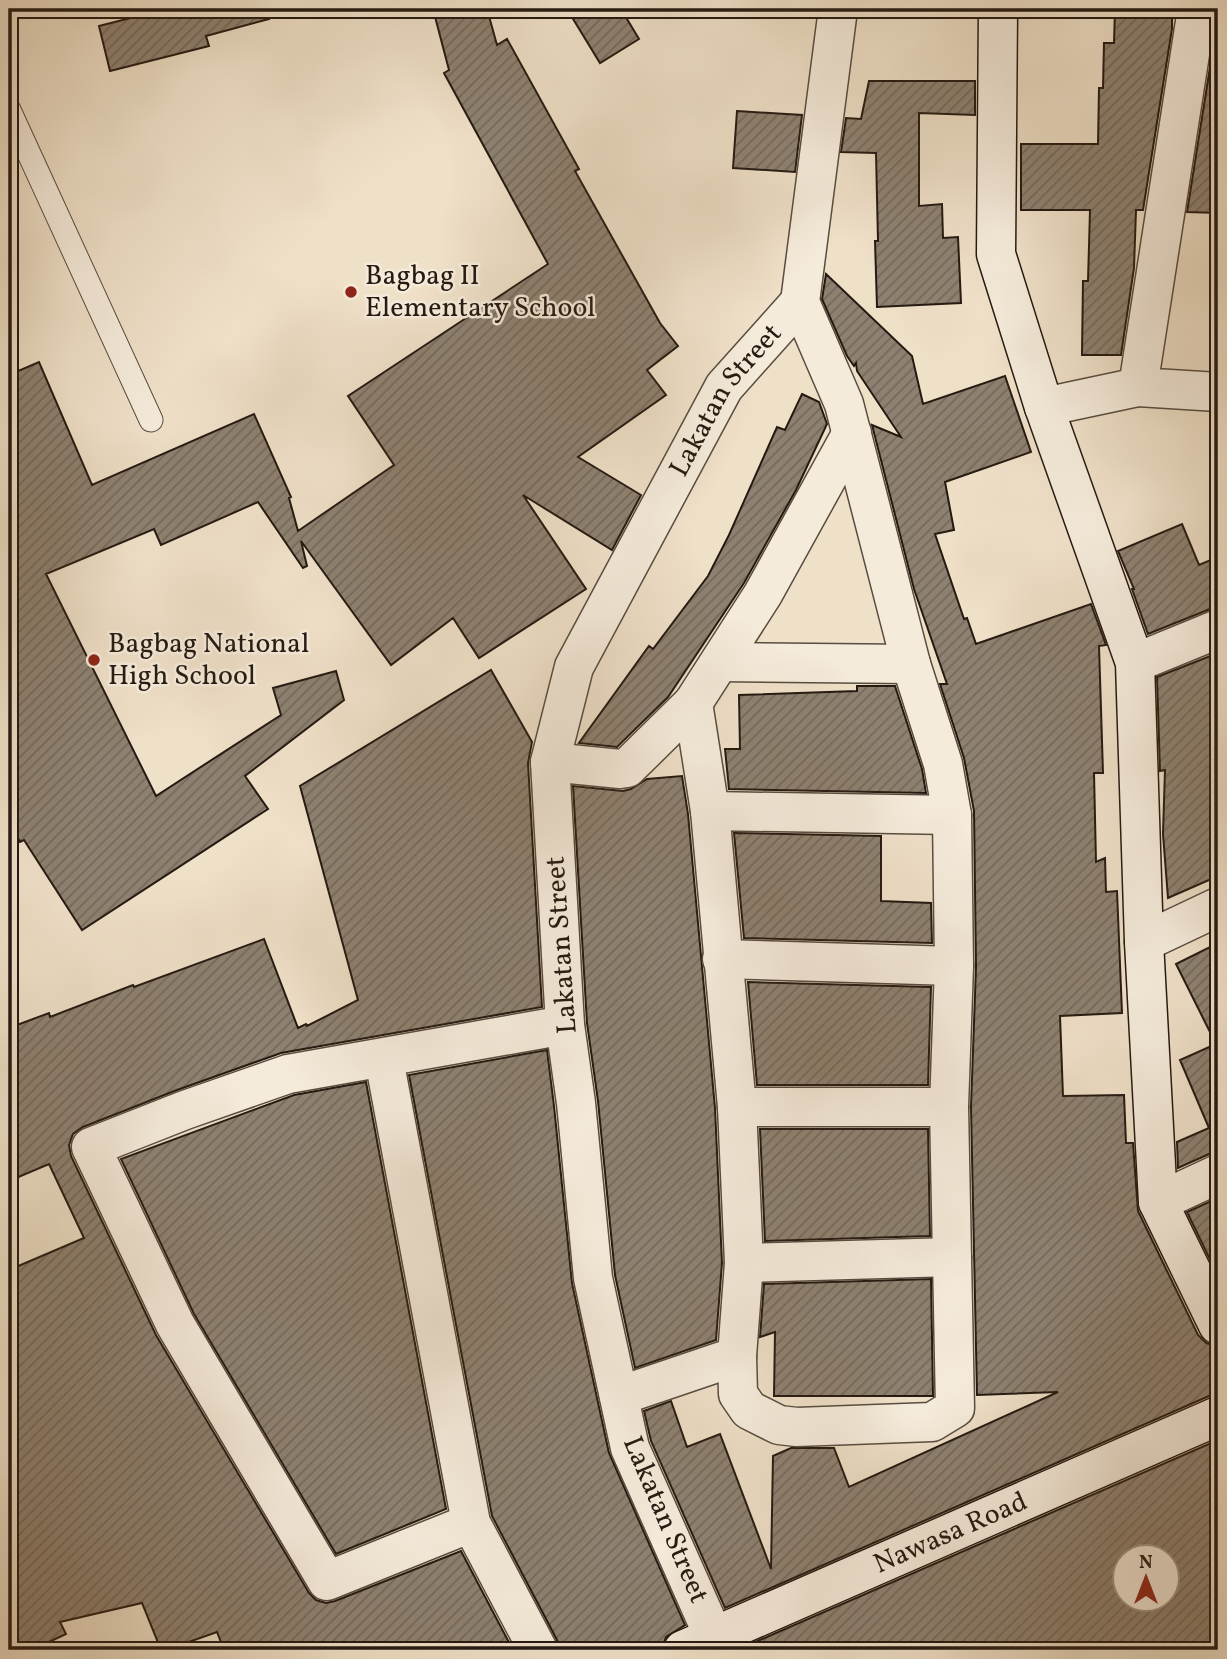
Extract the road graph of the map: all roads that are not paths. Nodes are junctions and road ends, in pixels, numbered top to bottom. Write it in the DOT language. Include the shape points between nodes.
graph roads {
  1 [pos="838,9"];
  2 [pos="998,9"];
  3 [pos="1197,9"];
  4 [pos="9,110"];
  5 [pos="800,302"];
  6 [pos="1138,387"];
  7 [pos="1218,392"];
  8 [pos="1044,407"];
  9 [pos="150,419"];
  10 [pos="852,433"];
  11 [pos="1218,629"];
  12 [pos="720,662"];
  13 [pos="1135,663"];
  14 [pos="911,664"];
  15 [pos="693,703"];
  16 [pos="550,762"];
  17 [pos="710,811"];
  18 [pos="952,815"];
  19 [pos="1218,907"];
  20 [pos="1144,942"];
  21 [pos="722,959"];
  22 [pos="954,966"];
  23 [pos="565,1025"];
  24 [pos="384,1059"];
  25 [pos="737,1107"];
  26 [pos="949,1107"];
  27 [pos="1218,1174"];
  28 [pos="1158,1202"];
  29 [pos="953,1257"];
  30 [pos="744,1263"];
  31 [pos="1218,1325"];
  32 [pos="737,1356"];
  33 [pos="619,1396"];
  34 [pos="1218,1416"];
  35 [pos="471,1523"];
  36 [pos="698,1643"];
  37 [pos="538,1650"];
  1 -- 5 [label="street"];
  2 -- 8 [label="street" via="996,254"];
  3 -- 6 [label="street"];
  4 -- 9 [label="lane"];
  5 -- 10 [label="street"];
  5 -- 16 [label="street, Lakatan Street" via="724,387 573,667"];
  6 -- 7 [label="street"];
  6 -- 8 [label="street"];
  8 -- 13 [label="street"];
  10 -- 12 [label="street"];
  10 -- 14 [label="street"];
  11 -- 13 [label="street"];
  12 -- 14 [label="street"];
  12 -- 15 [label="street"];
  13 -- 20 [label="street"];
  14 -- 18 [label="street" via="943,764"];
  15 -- 16 [label="street" via="627,768"];
  15 -- 17 [label="street"];
  16 -- 23 [label="street, Lakatan Street"];
  17 -- 18 [label="street"];
  17 -- 21 [label="street"];
  18 -- 22 [label="street"];
  19 -- 20 [label="street"];
  20 -- 28 [label="street"];
  21 -- 22 [label="street"];
  21 -- 25 [label="street"];
  22 -- 26 [label="street"];
  23 -- 24 [label="street"];
  23 -- 33 [label="street, Lakatan Street" via="593,1278"];
  24 -- 35 [label="street"];
  24 -- 35 [label="street" via="288,1074 91,1147 176,1324 327,1581"];
  25 -- 26 [label="street"];
  25 -- 30 [label="street"];
  26 -- 29 [label="street"];
  27 -- 28 [label="street"];
  28 -- 31 [label="street"];
  29 -- 30 [label="street"];
  29 -- 32 [label="street" via="955,1408 932,1422 779,1425 742,1403"];
  30 -- 32 [label="street"];
  32 -- 33 [label="street"];
  33 -- 36 [label="street, Lakatan Street" via="630,1448"];
  34 -- 36 [label="street, Nawasa Road"];
  35 -- 37 [label="street"];
}
